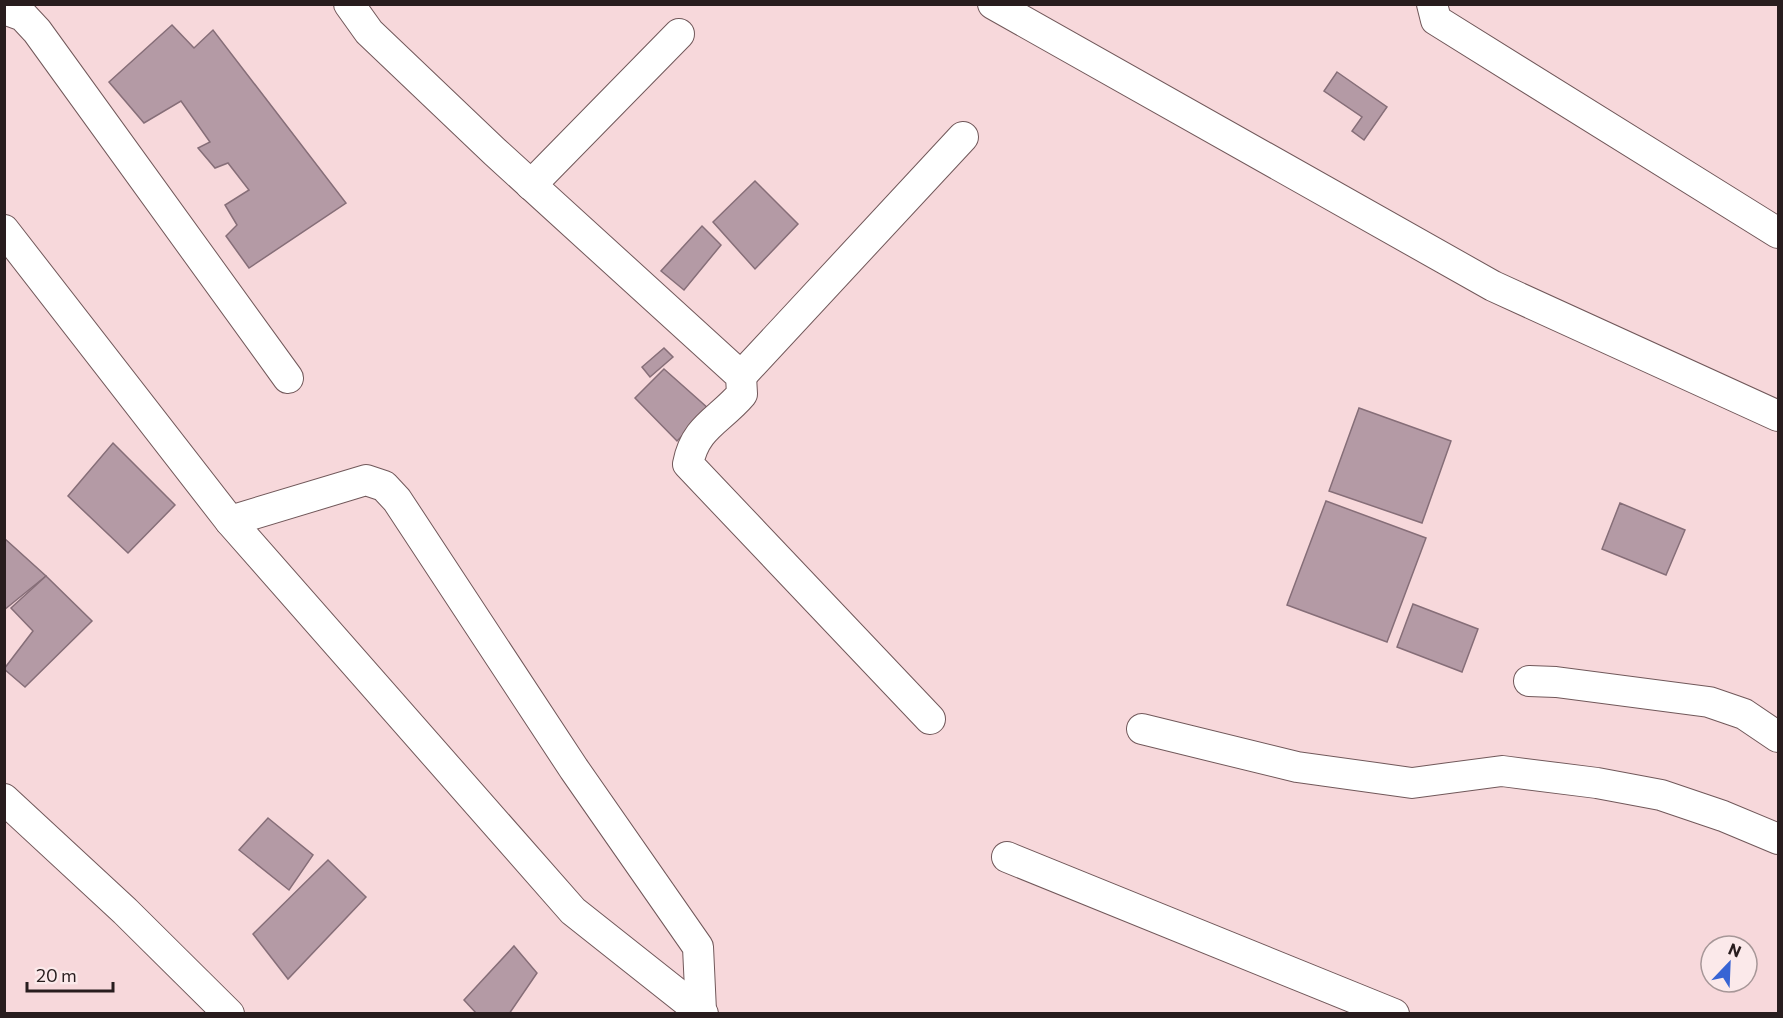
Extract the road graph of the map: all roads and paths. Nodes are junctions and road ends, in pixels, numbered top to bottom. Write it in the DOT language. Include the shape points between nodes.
graph roads {
  1 [pos="349,4"];
  2 [pos="993,4"];
  3 [pos="1432,4"];
  4 [pos="4,9"];
  5 [pos="679,34"];
  6 [pos="963,137"];
  7 [pos="531,185"];
  8 [pos="4,230"];
  9 [pos="1779,233"];
  10 [pos="741,376"];
  11 [pos="288,378"];
  12 [pos="1779,416"];
  13 [pos="230,521"];
  14 [pos="1528,681"];
  15 [pos="930,719"];
  16 [pos="1142,729"];
  17 [pos="1779,737"];
  18 [pos="4,799"];
  19 [pos="1779,839"];
  20 [pos="1007,857"];
  21 [pos="702,1012"];
  22 [pos="229,1014"];
  23 [pos="1394,1014"];
  1 -- 7 [label="street" via="369,32"];
  2 -- 12 [label="street" via="1493,286"];
  3 -- 9 [label="street" via="1436,20"];
  4 -- 11 [label="street" via="22,16 37,31"];
  5 -- 7 [label="street"];
  6 -- 10 [label="street"];
  7 -- 10 [label="street"];
  8 -- 13 [label="street"];
  10 -- 15 [label="street" via="742,394 703,430 692,446 688,464"];
  13 -- 21 [label="street" via="573,911"];
  13 -- 21 [label="street" via="366,480 384,486 698,947"];
  14 -- 17 [label="street" via="1709,702 1744,714"];
  16 -- 19 [label="street" via="1297,767 1412,783 1502,771 1597,783 1661,795"];
  18 -- 22 [label="street" via="126,911"];
  20 -- 23 [label="street"];
}
